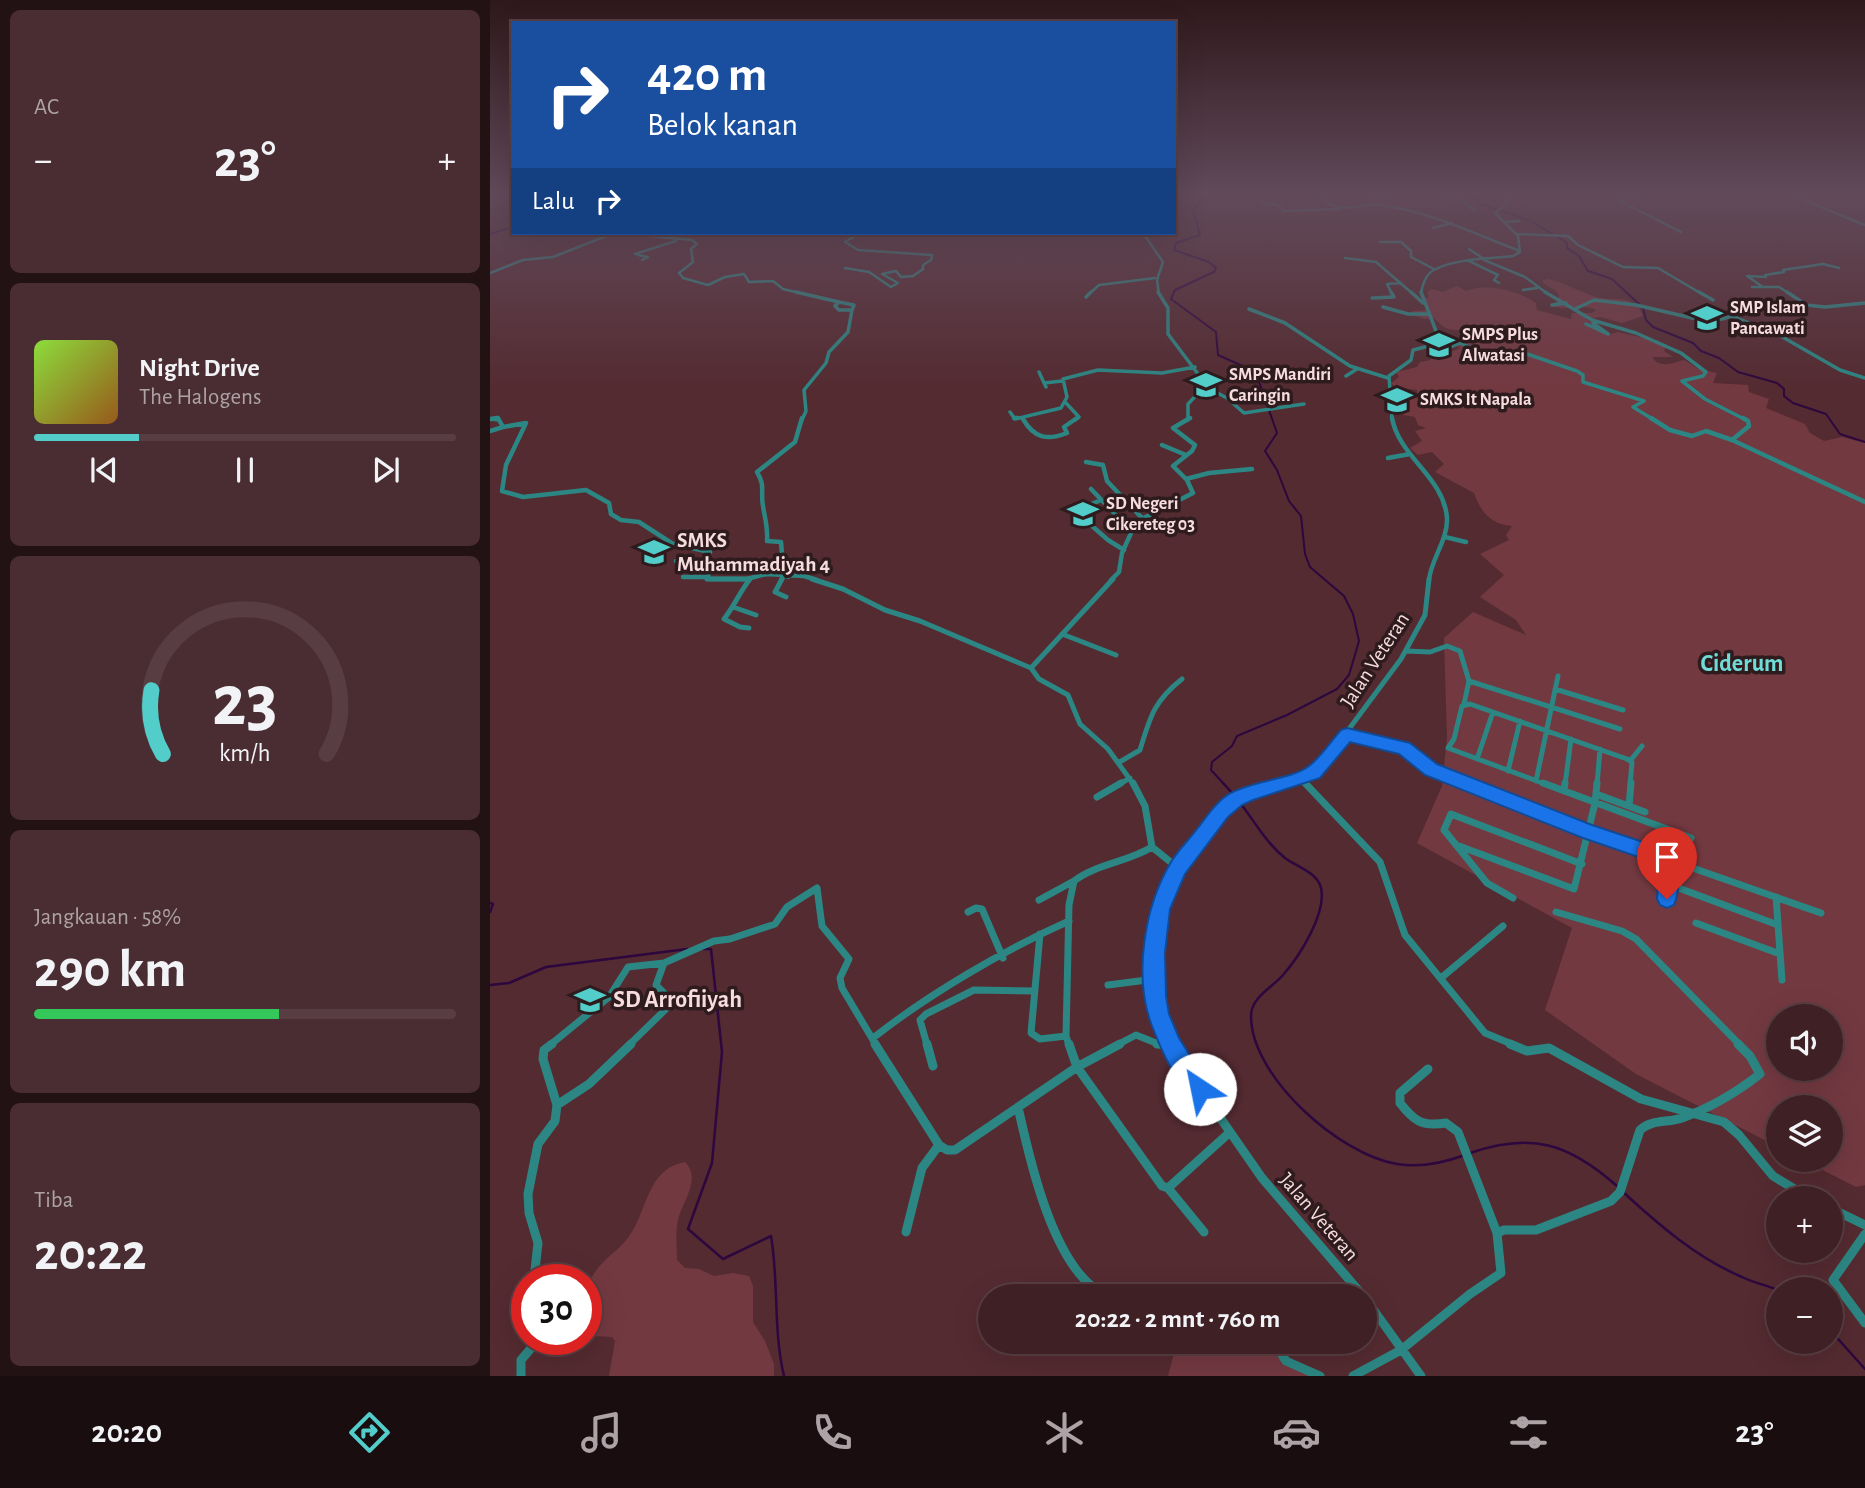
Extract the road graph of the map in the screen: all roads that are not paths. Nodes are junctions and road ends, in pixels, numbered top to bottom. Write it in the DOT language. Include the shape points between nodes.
graph roads {
  1 [pos="541,258"];
  2 [pos="646,258"];
  3 [pos="692,258"];
  4 [pos="930,258"];
  5 [pos="1160,258"];
  6 [pos="1347,258"];
  7 [pos="1413,258"];
  8 [pos="1491,258"];
  9 [pos="1606,258"];
  10 [pos="1483,259"];
  11 [pos="642,260"];
  12 [pos="1469,261"];
  13 [pos="845,268"];
  14 [pos="1839,268"];
  15 [pos="1434,269"];
  16 [pos="490,273"];
  17 [pos="1155,278"];
  18 [pos="1401,283"];
  19 [pos="1499,283"];
  20 [pos="1752,287"];
  21 [pos="1763,287"];
  22 [pos="1538,288"];
  23 [pos="1523,290"];
  24 [pos="1086,297"];
  25 [pos="1372,298"];
  26 [pos="1713,300"];
  27 [pos="839,302"];
  28 [pos="1423,303"];
  29 [pos="1566,303"];
  30 [pos="1865,303"];
  31 [pos="1552,305"];
  32 [pos="1663,306"];
  33 [pos="1808,306"];
  34 [pos="1383,307"];
  35 [pos="1249,309"];
  36 [pos="1575,309"];
  37 [pos="852,310"];
  38 [pos="1656,310"];
  39 [pos="1427,314"];
  40 [pos="1267,316"];
  41 [pos="1731,316"];
  42 [pos="1258,318"];
  43 [pos="1592,320"];
  44 [pos="1586,324"];
  45 [pos="1432,344"];
  46 [pos="1195,367"];
  47 [pos="1357,369"];
  48 [pos="1039,372"];
  49 [pos="1346,376"];
  50 [pos="1388,378"];
  51 [pos="1865,378"];
  52 [pos="1062,381"];
  53 [pos="1204,386"];
  54 [pos="1066,403"];
  55 [pos="1304,404"];
  56 [pos="1010,412"];
  57 [pos="490,419"];
  58 [pos="1023,419"];
  59 [pos="503,427"];
  60 [pos="490,431"];
  61 [pos="1732,439"];
  62 [pos="1162,445"];
  63 [pos="1410,454"];
  64 [pos="1186,455"];
  65 [pos="1388,458"];
  66 [pos="1086,462"];
  67 [pos="1252,469"];
  68 [pos="1186,479"];
  69 [pos="1091,489"];
  70 [pos="1101,500"];
  71 [pos="1865,502"];
  72 [pos="1142,518"];
  73 [pos="1134,523"];
  74 [pos="1445,537"];
  75 [pos="1466,542"];
  76 [pos="1124,550"];
  77 [pos="709,560"];
  78 [pos="676,561"];
  79 [pos="683,577"];
  80 [pos="706,577"];
  81 [pos="786,577"];
  82 [pos="751,579"];
  83 [pos="786,597"];
  84 [pos="733,607"];
  85 [pos="756,615"];
  86 [pos="749,628"];
  87 [pos="1062,634"];
  88 [pos="1407,649"];
  89 [pos="1423,652"];
  90 [pos="1116,655"];
  91 [pos="1031,668"];
  92 [pos="1558,676"];
  93 [pos="1182,679"];
  94 [pos="1469,681"];
  95 [pos="1555,689"];
  96 [pos="1464,704"];
  97 [pos="1551,707"];
  98 [pos="1623,710"];
  99 [pos="1493,712"];
  100 [pos="1520,721"];
  101 [pos="1620,729"];
  102 [pos="1546,730"];
  103 [pos="1347,735"];
  104 [pos="1571,739"];
  105 [pos="1642,746"];
  106 [pos="1600,749"];
  107 [pos="1477,759"];
  108 [pos="1630,761"];
  109 [pos="1118,763"];
  110 [pos="1508,771"];
  111 [pos="1130,778"];
  112 [pos="1300,778"];
  113 [pos="1536,781"];
  114 [pos="1564,791"];
  115 [pos="1596,794"];
  116 [pos="1097,797"];
  117 [pos="1595,803"];
  118 [pos="1629,806"];
  119 [pos="1644,812"];
  120 [pos="1590,832"];
  121 [pos="1691,838"];
  122 [pos="1152,846"];
  123 [pos="1459,846"];
  124 [pos="1669,859"];
  125 [pos="1582,863"];
  126 [pos="1178,868"];
  127 [pos="1649,877"];
  128 [pos="1074,881"];
  129 [pos="1668,884"];
  130 [pos="1776,897"];
  131 [pos="1513,898"];
  132 [pos="1667,899"];
  133 [pos="1039,900"];
  134 [pos="968,912"];
  135 [pos="1556,912"];
  136 [pos="1821,913"];
  137 [pos="1069,921"];
  138 [pos="1696,923"];
  139 [pos="1778,925"];
  140 [pos="1503,926"];
  141 [pos="1040,934"];
  142 [pos="1780,954"];
  143 [pos="1003,958"];
  144 [pos="664,964"];
  145 [pos="1441,978"];
  146 [pos="1155,979"];
  147 [pos="1782,980"];
  148 [pos="1108,985"];
  149 [pos="1034,991"];
  150 [pos="1066,1036"];
  151 [pos="873,1038"];
  152 [pos="1170,1045"];
  153 [pos="933,1066"];
  154 [pos="1077,1067"];
  155 [pos="1428,1069"];
  156 [pos="557,1105"];
  157 [pos="1018,1107"];
  158 [pos="1693,1114"];
  159 [pos="1229,1133"];
  160 [pos="939,1145"];
  161 [pos="1790,1186"];
  162 [pos="1168,1188"];
  163 [pos="1843,1214"];
  164 [pos="1865,1225"];
  165 [pos="1204,1231"];
  166 [pos="906,1232"];
  167 [pos="1497,1233"];
  168 [pos="1865,1234"];
  169 [pos="536,1264"];
  170 [pos="1090,1284"];
  171 [pos="1354,1284"];
  172 [pos="1377,1316"];
  173 [pos="1865,1323"];
  174 [pos="1401,1350"];
  175 [pos="1282,1354"];
  176 [pos="525,1355"];
  177 [pos="521,1376"];
  178 [pos="1320,1376"];
  179 [pos="1353,1376"];
  180 [pos="1421,1376"];
  1 -- 16 [label="street"];
  2 -- 11 [label="street"];
  3 -- 27 [label="street" via="679,272 683,278 708,285 744,274 750,282 771,280 783,289"];
  4 -- 13 [label="street" via="914,276 901,277 896,271 882,274 898,283 891,287 870,272"];
  5 -- 17 [label="street" via="1163,262"];
  6 -- 18 [label="street" via="1375,261"];
  7 -- 15 [label="street"];
  8 -- 10 [label="street"];
  9 -- 26 [label="street" via="1623,267 1657,267"];
  10 -- 12 [label="street"];
  10 -- 22 [label="street" via="1525,277"];
  12 -- 15 [label="street"];
  12 -- 19 [label="street" via="1499,275 1494,280"];
  14 -- 21 [label="street" via="1823,264 1766,277 1747,276"];
  15 -- 28 [label="street" via="1422,286"];
  17 -- 24 [label="street" via="1099,285"];
  17 -- 46 [label="street" via="1160,300 1168,308 1168,334"];
  18 -- 25 [label="street" via="1387,284 1394,297"];
  18 -- 28 [label="street"];
  20 -- 21 [label="street"];
  21 -- 33 [label="street" via="1780,288"];
  22 -- 23 [label="street"];
  22 -- 29 [label="street"];
  27 -- 37 [label="street" via="854,305"];
  27 -- 37 [label="street" via="836,309"];
  28 -- 39 [label="street"];
  29 -- 31 [label="street"];
  29 -- 36 [label="street"];
  30 -- 33 [label="street"];
  32 -- 38 [label="street"];
  33 -- 41 [label="street" via="1778,302"];
  34 -- 39 [label="street"];
  35 -- 40 [label="street"];
  36 -- 38 [label="street" via="1592,300"];
  36 -- 43 [label="street"];
  37 -- 81 [label="street" via="848,332 804,390 806,411 795,442 757,472 764,484 767,541 781,542"];
  38 -- 41 [label="street" via="1697,320"];
  39 -- 45 [label="street" via="1437,329"];
  40 -- 42 [label="street"];
  40 -- 47 [label="street"];
  41 -- 51 [label="street"];
  43 -- 44 [label="street" via="1608,333"];
  43 -- 61 [label="street" via="1632,332 1703,368 1703,376 1682,381 1713,404 1748,421 1745,431"];
  45 -- 50 [label="street" via="1413,350 1411,360"];
  45 -- 61 [label="street" via="1446,349 1462,344 1486,353 1517,352 1560,364 1583,375 1584,383 1642,399 1633,407 1670,430 1692,436 1706,431"];
  46 -- 52 [label="street" via="1165,373 1100,370"];
  46 -- 53 [label="street"];
  47 -- 49 [label="street"];
  47 -- 50 [label="street"];
  48 -- 52 [label="street" via="1045,385"];
  50 -- 63 [label="street, Jalan Veteran" via="1391,418"];
  52 -- 54 [label="street" via="1068,391"];
  53 -- 55 [label="street" via="1244,414"];
  53 -- 64 [label="street" via="1188,404 1190,419 1173,428 1195,446"];
  54 -- 58 [label="street"];
  54 -- 58 [label="street" via="1079,416 1058,438 1032,433"];
  56 -- 58 [label="street" via="1013,418"];
  57 -- 59 [label="street" via="498,418"];
  59 -- 60 [label="street"];
  59 -- 77 [label="street" via="526,423 506,465 502,491 526,499 586,490 609,503 613,516 639,522 662,538 710,551"];
  61 -- 71 [label="street"];
  62 -- 64 [label="street"];
  63 -- 65 [label="street"];
  63 -- 74 [label="street, Jalan Veteran" via="1440,493 1447,516"];
  64 -- 68 [label="street" via="1172,466"];
  66 -- 72 [label="street" via="1103,465 1107,481"];
  67 -- 68 [label="street"];
  68 -- 72 [label="street" via="1192,495"];
  69 -- 70 [label="street"];
  70 -- 73 [label="street" via="1117,516"];
  70 -- 76 [label="street" via="1075,511"];
  72 -- 73 [label="street"];
  73 -- 76 [label="street"];
  74 -- 75 [label="street"];
  74 -- 88 [label="street, Jalan Veteran" via="1431,566 1425,615"];
  76 -- 87 [label="street" via="1119,572"];
  77 -- 78 [label="street"];
  77 -- 80 [label="street" via="712,567"];
  79 -- 80 [label="street"];
  80 -- 82 [label="street" via="714,581"];
  81 -- 82 [label="street" via="762,574"];
  81 -- 83 [label="street" via="775,592"];
  81 -- 91 [label="street" via="804,576 843,589"];
  82 -- 84 [label="street" via="735,597"];
  84 -- 85 [label="street"];
  84 -- 86 [label="street" via="724,620"];
  87 -- 90 [label="street"];
  87 -- 91 [label="street"];
  88 -- 89 [label="street"];
  88 -- 103 [label="street, Jalan Veteran"];
  89 -- 94 [label="street" via="1447,646 1458,650"];
  91 -- 109 [label="street" via="1039,679 1068,695 1080,724"];
  92 -- 95 [label="street"];
  93 -- 109 [label="street" via="1152,710 1140,750"];
  94 -- 96 [label="street"];
  94 -- 97 [label="street"];
  95 -- 97 [label="street"];
  95 -- 98 [label="street"];
  96 -- 99 [label="street"];
  96 -- 107 [label="street" via="1448,748"];
  97 -- 101 [label="street"];
  97 -- 102 [label="street"];
  99 -- 100 [label="street"];
  99 -- 107 [label="street"];
  100 -- 102 [label="street"];
  100 -- 110 [label="street"];
  102 -- 104 [label="street"];
  102 -- 113 [label="street"];
  103 -- 112 [label="street, Jalan Veteran" via="1320,768"];
  103 -- 120 [label="street" via="1404,748 1431,769"];
  104 -- 106 [label="street"];
  104 -- 114 [label="street"];
  105 -- 108 [label="street"];
  106 -- 108 [label="street"];
  106 -- 115 [label="street"];
  107 -- 110 [label="street"];
  108 -- 118 [label="street"];
  109 -- 111 [label="street"];
  110 -- 113 [label="street"];
  111 -- 116 [label="street"];
  111 -- 122 [label="street" via="1145,806"];
  112 -- 126 [label="street, Jalan Veteran" via="1235,799"];
  112 -- 145 [label="street" via="1380,862 1405,935"];
  113 -- 114 [label="street"];
  114 -- 117 [label="street"];
  115 -- 117 [label="street"];
  115 -- 118 [label="street"];
  117 -- 120 [label="street"];
  117 -- 121 [label="street"];
  118 -- 119 [label="street"];
  120 -- 124 [label="street"];
  120 -- 125 [label="street"];
  122 -- 126 [label="street"];
  122 -- 128 [label="street"];
  123 -- 125 [label="street" via="1571,889 1577,887"];
  123 -- 125 [label="street" via="1445,834 1451,814"];
  123 -- 131 [label="street" via="1487,883"];
  124 -- 129 [label="street"];
  124 -- 130 [label="street"];
  126 -- 146 [label="street, Jalan Veteran" via="1160,909"];
  127 -- 129 [label="street"];
  128 -- 133 [label="street"];
  128 -- 137 [label="street"];
  129 -- 132 [label="street"];
  129 -- 139 [label="street"];
  130 -- 136 [label="street"];
  130 -- 139 [label="street"];
  134 -- 143 [label="street" via="982,909"];
  135 -- 158 [label="street" via="1636,939 1758,1067 1757,1077"];
  137 -- 141 [label="street"];
  137 -- 150 [label="street"];
  138 -- 142 [label="street"];
  139 -- 142 [label="street"];
  140 -- 145 [label="street"];
  141 -- 143 [label="street"];
  141 -- 149 [label="street"];
  142 -- 147 [label="street"];
  143 -- 151 [label="street" via="905,1013"];
  144 -- 151 [label="street" via="713,941 775,924 786,907 817,888 821,926 849,959 840,978 842,988"];
  144 -- 156 [label="street" via="656,985 667,996 668,1007 589,1084"];
  144 -- 156 [label="street" via="628,967 609,997 544,1050"];
  145 -- 158 [label="street" via="1485,1033 1527,1051 1549,1048 1641,1100"];
  146 -- 148 [label="street"];
  146 -- 152 [label="street, Jalan Veteran" via="1158,1014"];
  149 -- 150 [label="street" via="1030,1027 1034,1037"];
  149 -- 153 [label="street" via="974,990 926,1014 920,1020"];
  150 -- 154 [label="street"];
  151 -- 160 [label="street"];
  152 -- 154 [label="street" via="1136,1035"];
  152 -- 159 [label="street, Jalan Veteran"];
  154 -- 157 [label="street"];
  154 -- 162 [label="street" via="1155,1180"];
  155 -- 167 [label="street" via="1400,1093 1400,1103 1420,1126 1446,1123 1458,1132"];
  156 -- 169 [label="street" via="555,1121 538,1144 528,1194 538,1243"];
  157 -- 160 [label="street" via="955,1150"];
  157 -- 170 [label="street" via="1027,1154 1062,1245 1077,1273"];
  158 -- 161 [label="street" via="1729,1125 1773,1176"];
  158 -- 167 [label="street" via="1674,1121 1654,1121 1640,1130 1620,1192 1611,1201 1536,1230"];
  159 -- 162 [label="street"];
  159 -- 171 [label="street, Jalan Veteran"];
  160 -- 166 [label="street" via="922,1168"];
  162 -- 165 [label="street"];
  163 -- 164 [label="street"];
  167 -- 174 [label="street" via="1501,1273"];
  168 -- 173 [label="street" via="1833,1280"];
  172 -- 174 [label="street, Jalan Veteran"];
  174 -- 179 [label="street"];
  174 -- 180 [label="street, Jalan Veteran"];
  175 -- 178 [label="street" via="1286,1361"];
  176 -- 177 [label="street"];
}
